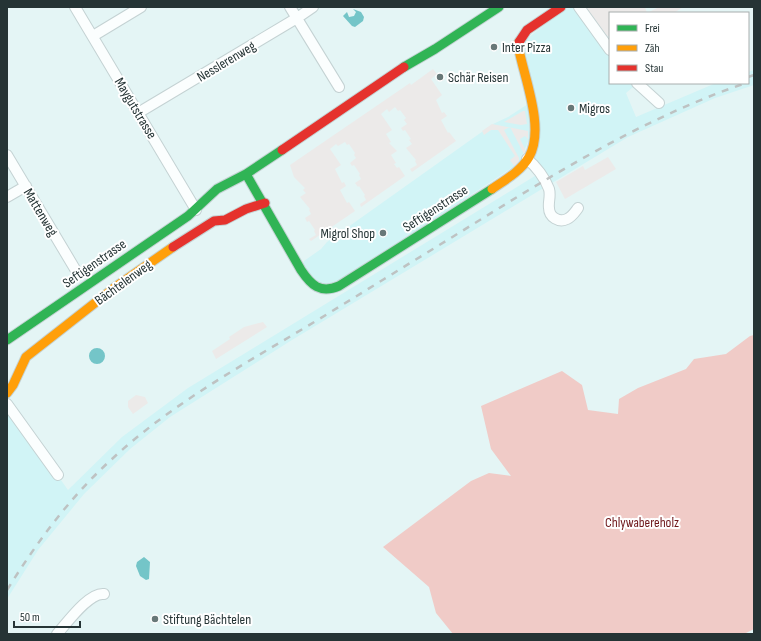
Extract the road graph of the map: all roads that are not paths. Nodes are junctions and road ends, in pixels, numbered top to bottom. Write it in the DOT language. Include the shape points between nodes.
graph roads {
  1 [pos="75,7"];
  2 [pos="140,7"];
  3 [pos="290,7"];
  4 [pos="313,7"];
  5 [pos="484,7"];
  6 [pos="499,7"];
  7 [pos="561,7"];
  8 [pos="579,7"];
  9 [pos="297,18"];
  10 [pos="93,36"];
  11 [pos="609,49"];
  12 [pos="420,56"];
  13 [pos="638,84"];
  14 [pos="339,87"];
  15 [pos="659,103"];
  16 [pos="138,113"];
  17 [pos="7,155"];
  18 [pos="527,159"];
  19 [pos="246,174"];
  20 [pos="26,186"];
  21 [pos="7,198"];
  22 [pos="265,203"];
  23 [pos="578,208"];
  24 [pos="196,210"];
  25 [pos="75,269"];
  26 [pos="7,340"];
  27 [pos="7,393"];
  28 [pos="7,404"];
  29 [pos="58,475"];
  30 [pos="104,594"];
  31 [pos="57,634"];
  1 -- 10 [label="street, Maygutstrasse"];
  2 -- 10 [label="street"];
  3 -- 9 [label="street"];
  4 -- 9 [label="street, Nesslerenweg"];
  5 -- 12 [label="street, Seftigenstrasse" via="431,44"];
  6 -- 12 [label="street, Seftigenstrasse"];
  7 -- 18 [label="street, Seftigenstrasse" via="524,33 519,41 534,124 533,143"];
  8 -- 11 [label="street"];
  9 -- 14 [label="street"];
  9 -- 16 [label="street, Nesslerenweg"];
  10 -- 16 [label="street, Maygutstrasse"];
  12 -- 19 [label="street, Seftigenstrasse"];
  13 -- 15 [label="street"];
  16 -- 24 [label="street, Maygutstrasse"];
  17 -- 20 [label="street, Mattenweg"];
  18 -- 22 [label="street, Seftigenstrasse" via="509,178 339,286 328,290 316,288 306,279"];
  18 -- 23 [label="street" via="533,163 547,185 551,215 557,220 565,220"];
  19 -- 22 [label="street, Seftigenstrasse"];
  19 -- 24 [label="street, Seftigenstrasse" via="230,180 208,196"];
  19 -- 24 [label="street, Seftigenstrasse" via="236,188 214,204"];
  20 -- 21 [label="street"];
  20 -- 25 [label="street, Mattenweg"];
  22 -- 27 [label="street, Bächtelenweg" via="201,228 114,288 26,357 15,385"];
  24 -- 26 [label="street, Seftigenstrasse"];
  28 -- 29 [label="street"];
  30 -- 31 [label="street" via="90,598"];
}
